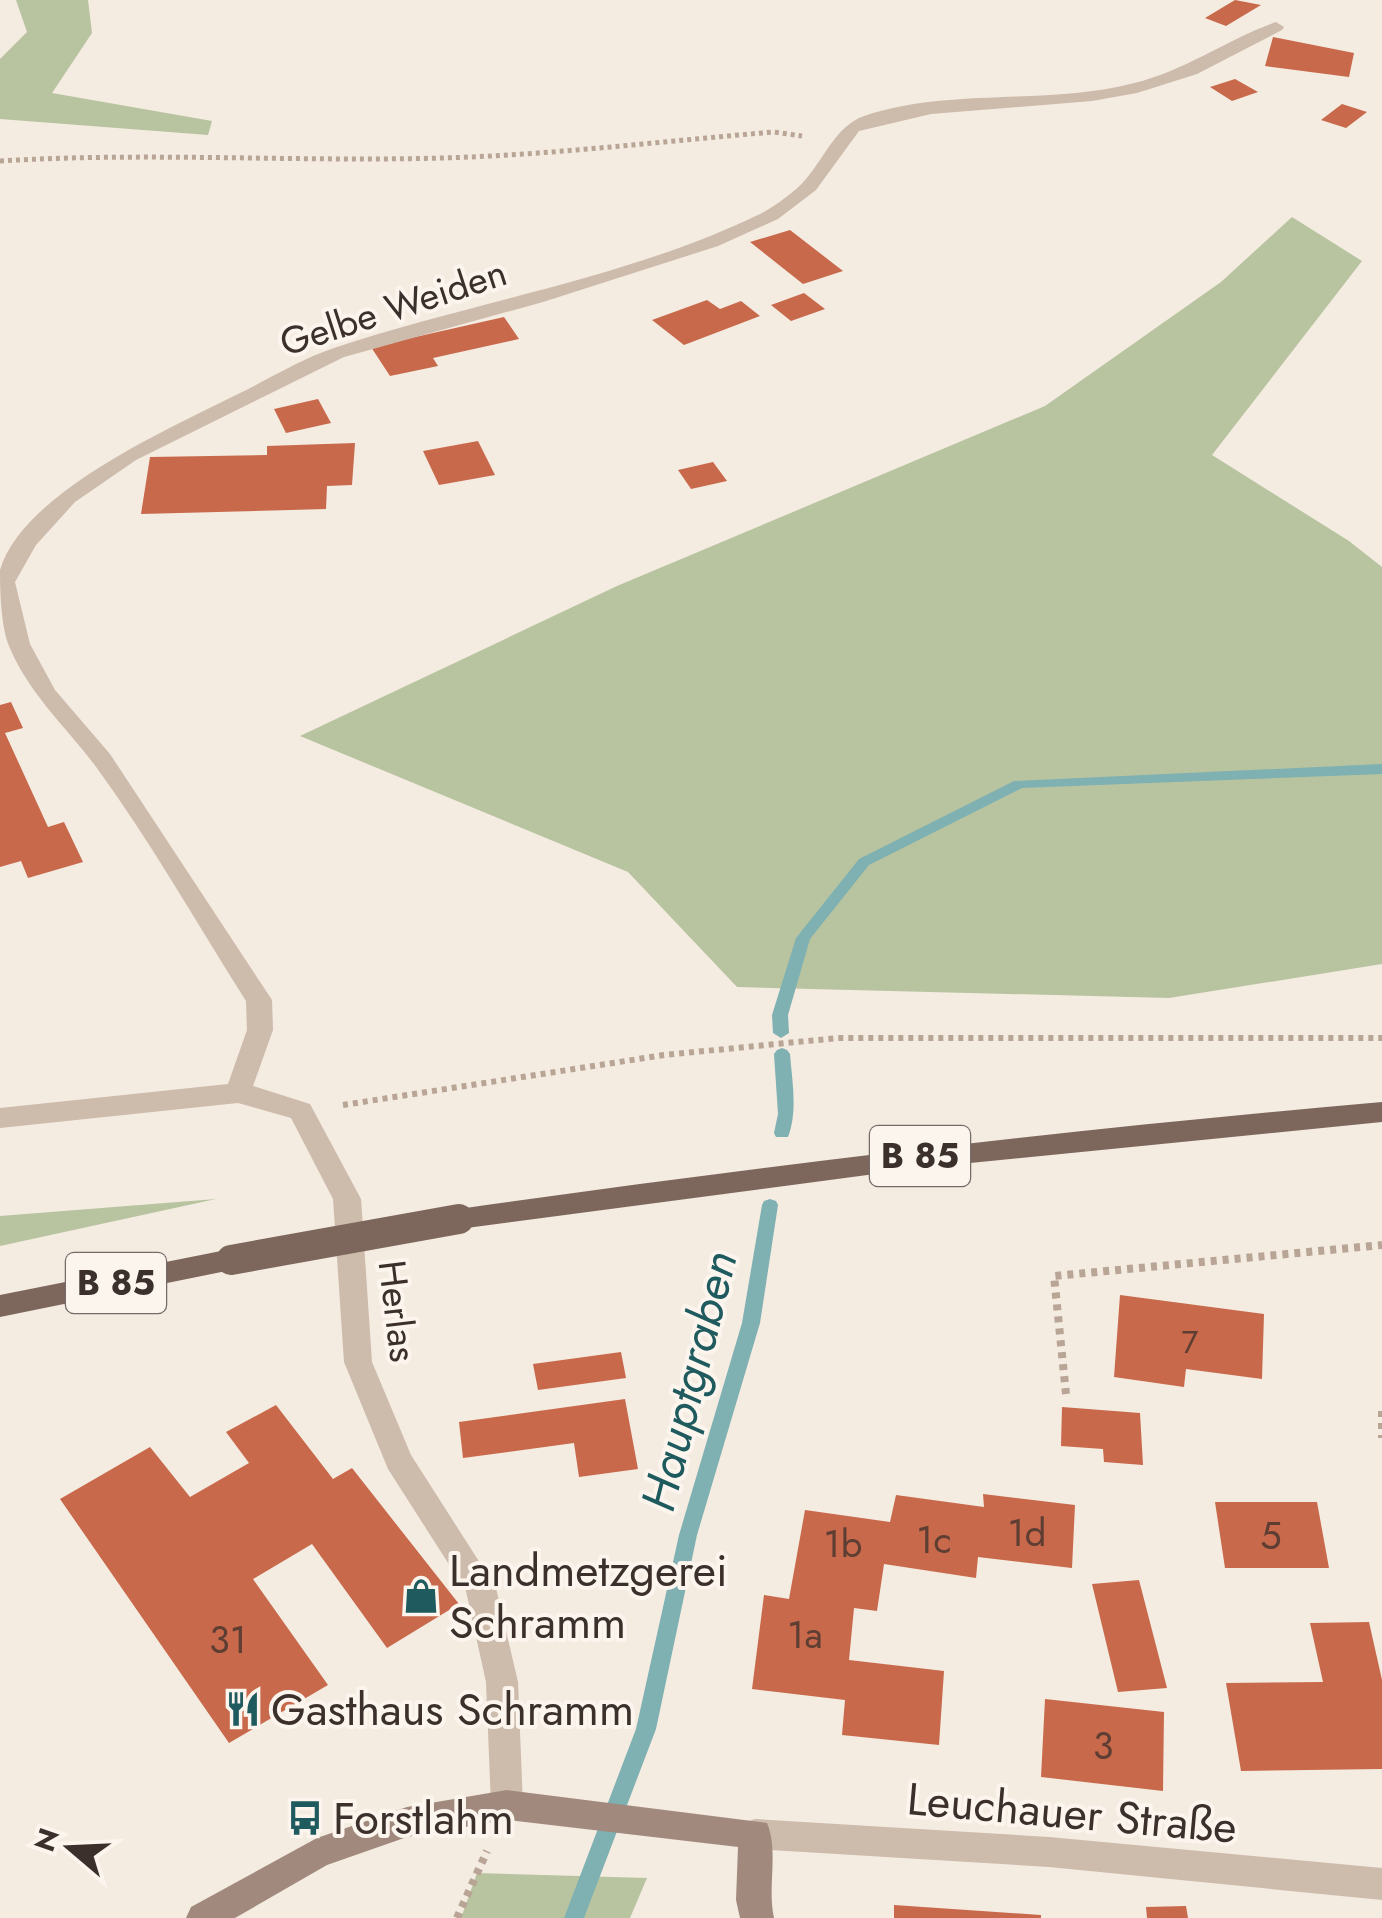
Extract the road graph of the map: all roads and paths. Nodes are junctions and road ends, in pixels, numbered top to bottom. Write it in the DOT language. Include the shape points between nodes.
graph roads {
  1 [pos="1276,27"];
  2 [pos="836,148"];
  3 [pos="0,161"];
  4 [pos="1382,1038"];
  5 [pos="238,1094"];
  6 [pos="301,1112"];
  7 [pos="1382,1112"];
  8 [pos="0,1118"];
  9 [pos="1382,1245"];
  10 [pos="0,1306"];
  11 [pos="1066,1394"];
  12 [pos="1382,1410"];
  13 [pos="1382,1438"];
  14 [pos="507,1805"];
  15 [pos="755,1834"];
  16 [pos="1382,1884"];
  17 [pos="202,1918"];
  18 [pos="457,1918"];
  19 [pos="757,1918"];
  1 -- 2 [label="street, Gelbe Weiden" via="1137,88 873,118 853,127"];
  2 -- 3 [label="path" via="774,132 548,154"];
  2 -- 5 [label="street, Gelbe Weiden" via="810,186 772,215 711,242 337,352 262,386 129,456 68,498 27,542 4,582 18,644 46,693 102,759 259,1000 260,1030"];
  4 -- 6 [label="path" via="838,1038 664,1054"];
  5 -- 6 [label="street"];
  5 -- 8 [label="street"];
  6 -- 14 [label="street, Herlas" via="347,1199 358,1362 398,1460 481,1588 502,1682"];
  7 -- 10 [label="main road, B 85, bridge" via="1107,1134 785,1172 459,1219"];
  9 -- 11 [label="path" via="1054,1276"];
  12 -- 13 [label="path"];
  14 -- 15 [label="street"];
  14 -- 17 [label="street" via="408,1822 317,1854"];
  14 -- 18 [label="path"];
  15 -- 16 [label="street, Leuchauer Straße" via="1049,1852"];
  15 -- 19 [label="street"];
}
